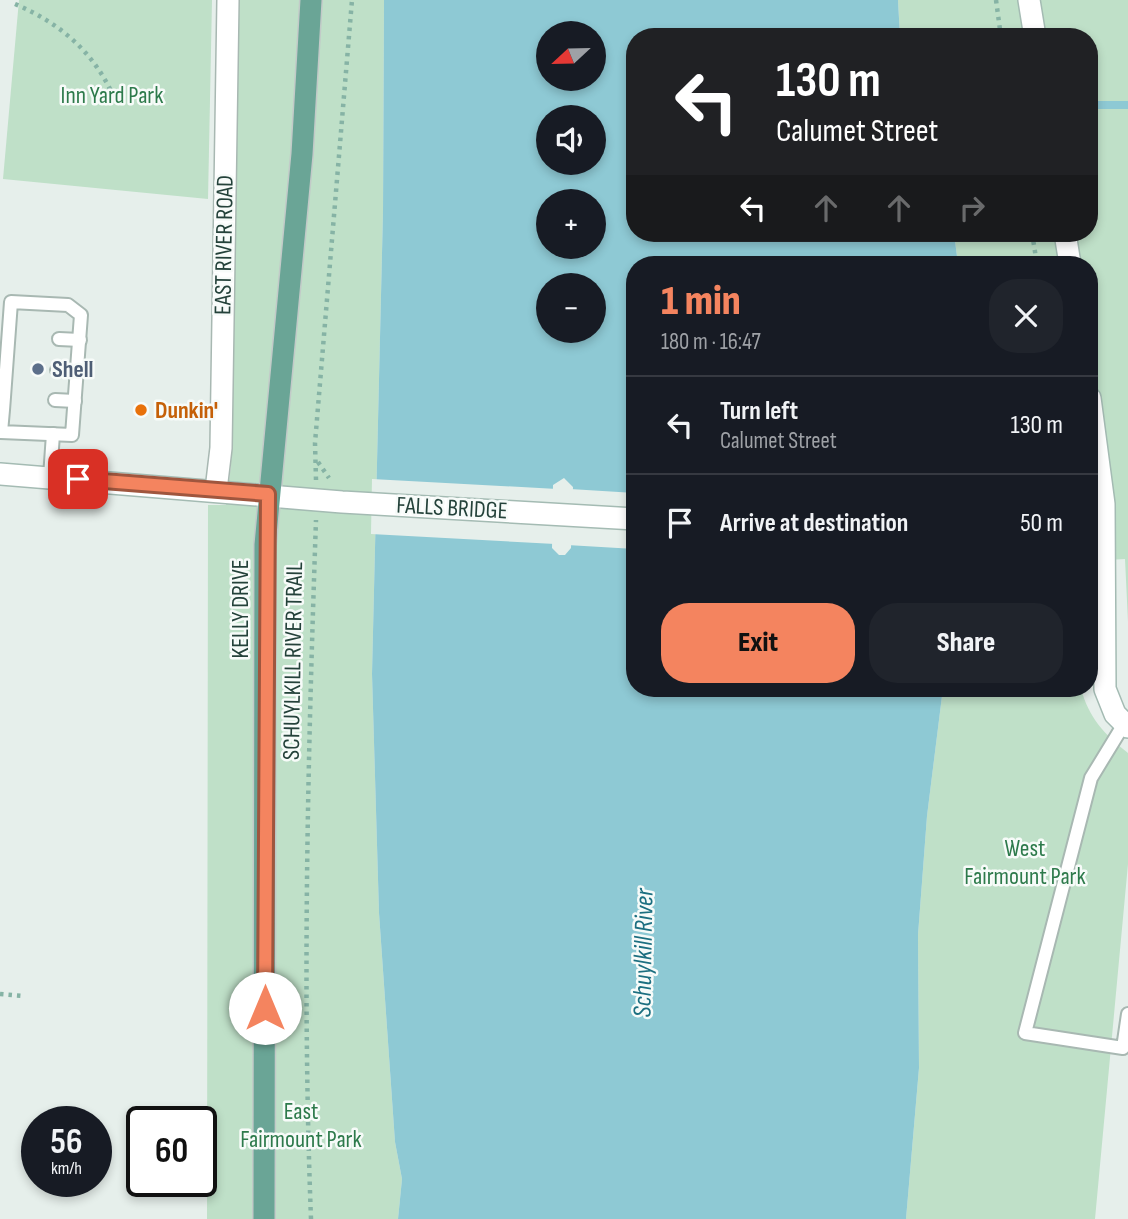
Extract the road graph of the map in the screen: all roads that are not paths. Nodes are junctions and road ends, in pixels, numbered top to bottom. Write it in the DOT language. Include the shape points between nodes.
graph roads {
  1 [pos="228,0"];
  2 [pos="311,0"];
  3 [pos="1029,0"];
  4 [pos="1034,28"];
  5 [pos="5,318"];
  6 [pos="59,339"];
  7 [pos="80,340"];
  8 [pos="57,370"];
  9 [pos="77,371"];
  10 [pos="55,400"];
  11 [pos="75,401"];
  12 [pos="6,404"];
  13 [pos="53,434"];
  14 [pos="0,474"];
  15 [pos="50,477"];
  16 [pos="216,490"];
  17 [pos="268,494"];
  18 [pos="626,518"];
  19 [pos="1098,545"];
  20 [pos="1098,654"];
  21 [pos="1104,670"];
  22 [pos="1126,725"];
  23 [pos="1128,1014"];
  24 [pos="264,1219"];
  1 -- 16 [label="main road, EAST RIVER ROAD" via="221,448"];
  2 -- 17 [label="main road, KELLY DRIVE" via="302,154"];
  3 -- 4 [label="main road"];
  5 -- 7 [label="lane" via="11,302 68,304 81,315"];
  5 -- 12 [label="lane" via="15,336"];
  6 -- 7 [label="lane"];
  7 -- 9 [label="lane"];
  8 -- 9 [label="lane"];
  9 -- 11 [label="lane"];
  10 -- 11 [label="lane"];
  11 -- 13 [label="lane" via="72,435"];
  12 -- 13 [label="lane" via="1,432"];
  13 -- 15 [label="lane"];
  14 -- 15 [label="main road, FALLS BRIDGE"];
  15 -- 16 [label="main road, FALLS BRIDGE"];
  16 -- 17 [label="main road, FALLS BRIDGE"];
  17 -- 18 [label="main road, FALLS BRIDGE"];
  17 -- 24 [label="main road, KELLY DRIVE"];
  19 -- 21 [label="main road"];
  20 -- 21 [label="main road"];
  21 -- 22 [label="main road" via="1108,701"];
  22 -- 23 [label="lane" via="1091,778 1025,1033 1123,1048"];
}
